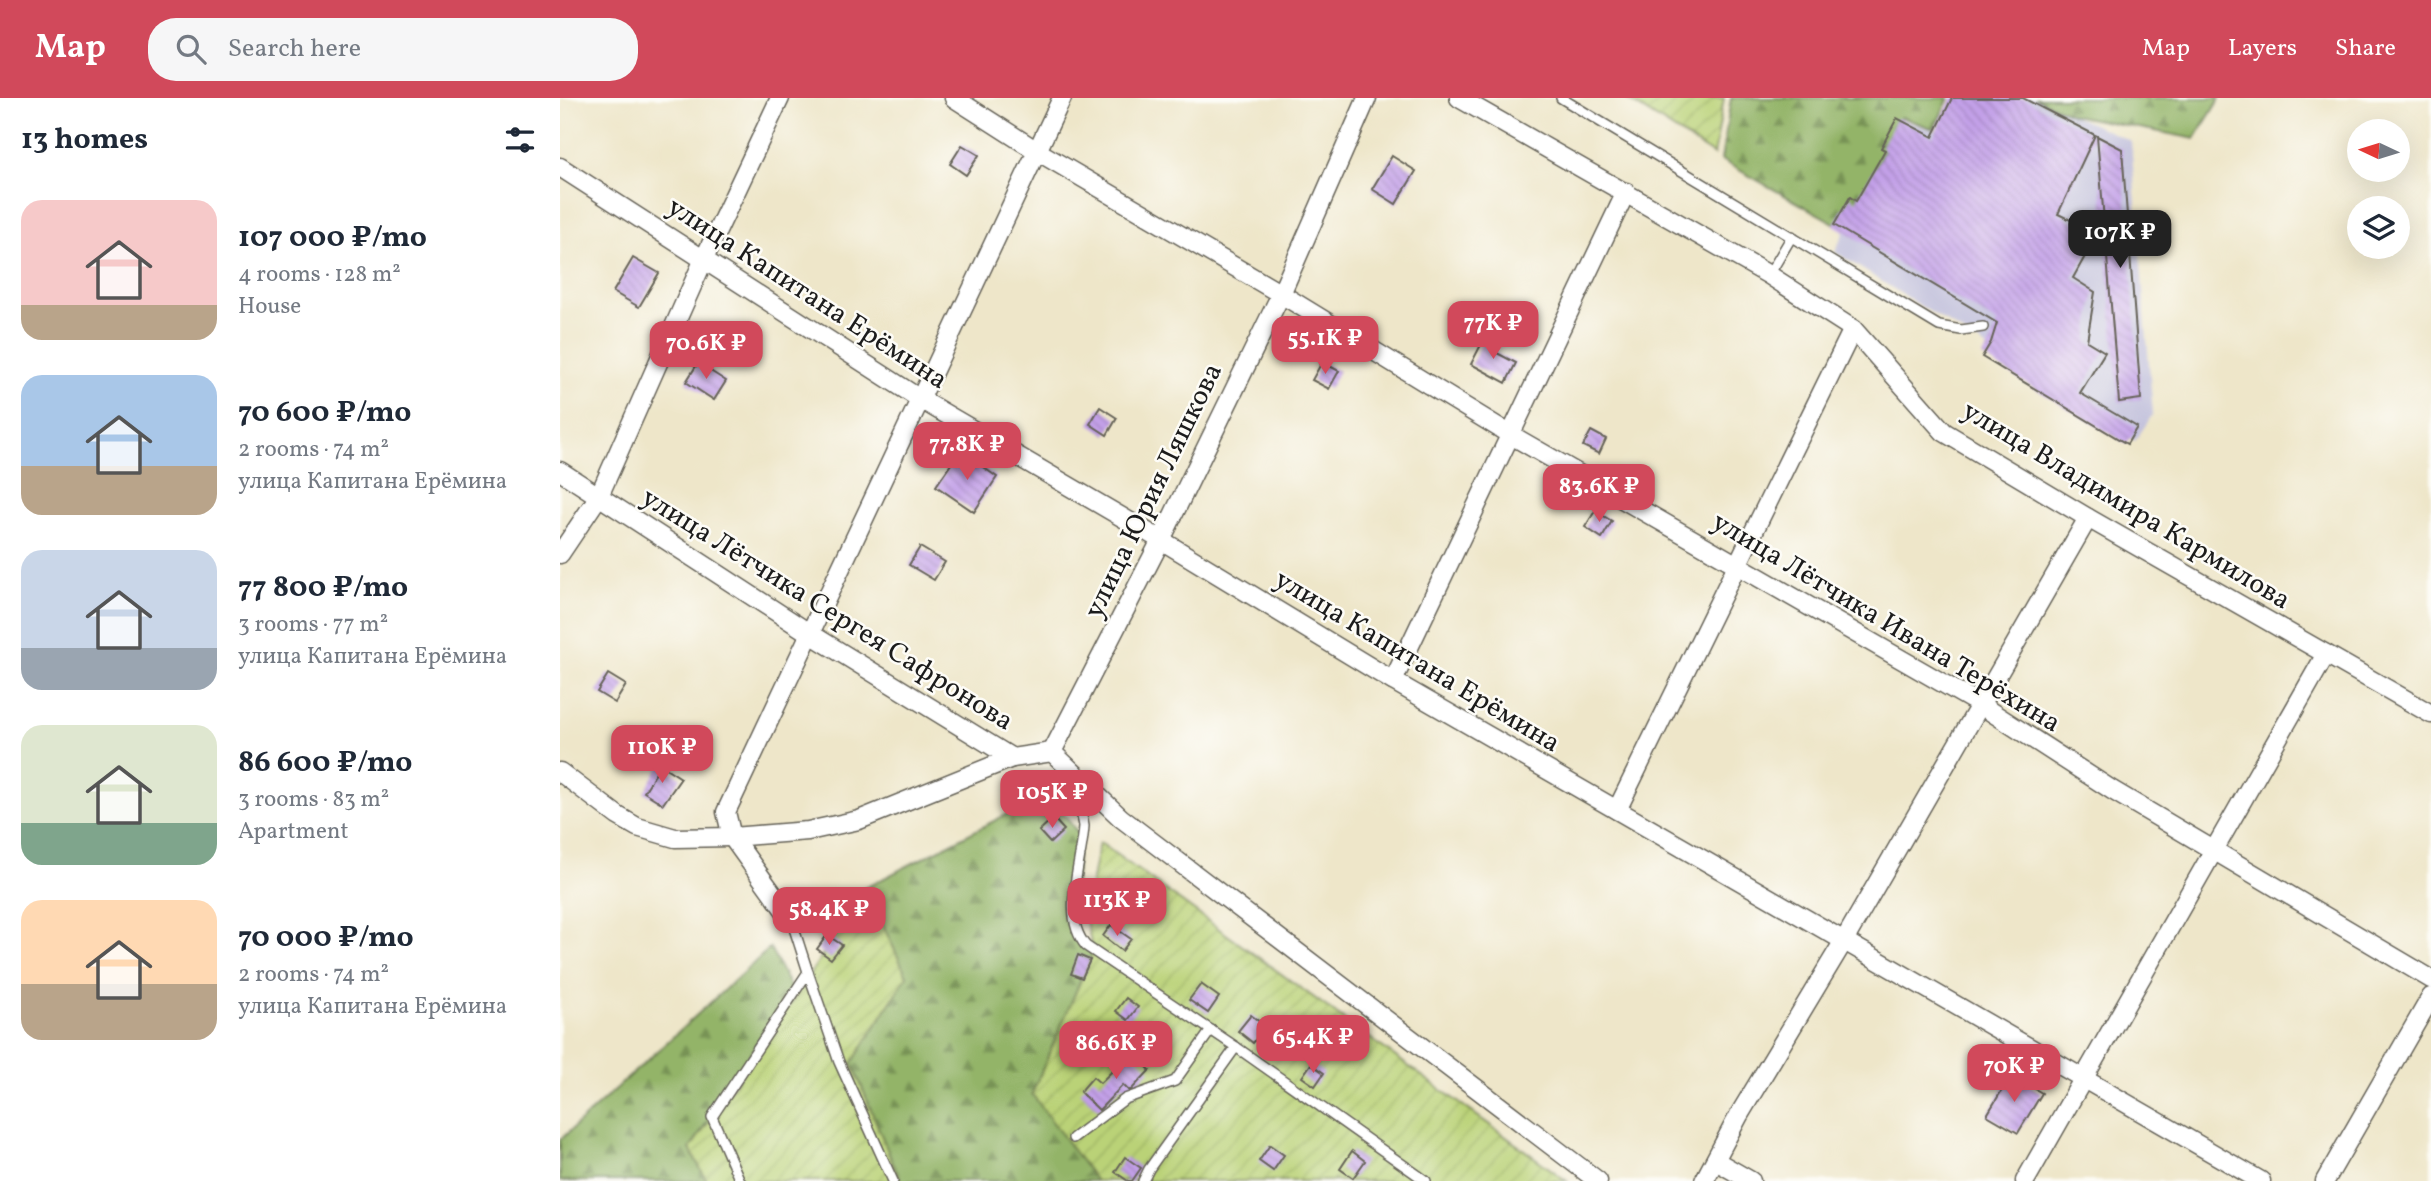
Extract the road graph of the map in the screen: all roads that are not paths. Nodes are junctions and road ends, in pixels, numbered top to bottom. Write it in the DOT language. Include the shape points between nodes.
graph roads {
  1 [pos="780,98"];
  2 [pos="954,98"];
  3 [pos="1062,98"];
  4 [pos="1367,98"];
  5 [pos="1459,98"];
  6 [pos="1561,98"];
  7 [pos="1037,151"];
  8 [pos="560,167"];
  9 [pos="1626,192"];
  10 [pos="1792,236"];
  11 [pos="704,259"];
  12 [pos="1769,275"];
  13 [pos="1281,294"];
  14 [pos="1983,327"];
  15 [pos="1853,330"];
  16 [pos="920,399"];
  17 [pos="1511,435"];
  18 [pos="560,471"];
  19 [pos="599,496"];
  20 [pos="2088,518"];
  21 [pos="1161,540"];
  22 [pos="560,554"];
  23 [pos="1736,565"];
  24 [pos="809,633"];
  25 [pos="2326,654"];
  26 [pos="1393,681"];
  27 [pos="1979,704"];
  28 [pos="2431,715"];
  29 [pos="1052,752"];
  30 [pos="1013,758"];
  31 [pos="560,772"];
  32 [pos="1072,772"];
  33 [pos="1617,810"];
  34 [pos="732,836"];
  35 [pos="2213,851"];
  36 [pos="790,919"];
  37 [pos="1845,939"];
  38 [pos="807,972"];
  39 [pos="2431,979"];
  40 [pos="2431,997"];
  41 [pos="1211,1030"];
  42 [pos="1237,1047"];
  43 [pos="2083,1078"];
  44 [pos="1073,1138"];
  45 [pos="1716,1161"];
  46 [pos="740,1181"];
  47 [pos="893,1181"];
  48 [pos="1143,1181"];
  49 [pos="1426,1181"];
  50 [pos="1598,1181"];
  51 [pos="1704,1181"];
  52 [pos="1751,1181"];
  53 [pos="2025,1181"];
  54 [pos="2261,1181"];
  55 [pos="2325,1181"];
  1 -- 11 [label="street"];
  2 -- 7 [label="street, улица Лётчика Ивана Терёхина"];
  3 -- 7 [label="street"];
  4 -- 13 [label="street, улица Юрия Ляшкова"];
  5 -- 9 [label="street, улица Владимира Кармилова"];
  6 -- 10 [label="lane"];
  7 -- 13 [label="street, улица Лётчика Ивана Терёхина"];
  7 -- 16 [label="street"];
  8 -- 11 [label="street, улица Капитана Ерёмина"];
  9 -- 12 [label="street, улица Владимира Кармилова"];
  9 -- 17 [label="street"];
  10 -- 12 [label="lane"];
  10 -- 14 [label="lane" via="1939,326"];
  11 -- 16 [label="street, улица Капитана Ерёмина"];
  11 -- 19 [label="street"];
  12 -- 15 [label="street, улица Владимира Кармилова"];
  13 -- 17 [label="street, улица Лётчика Ивана Терёхина"];
  13 -- 21 [label="street, улица Юрия Ляшкова"];
  15 -- 20 [label="street, улица Владимира Кармилова" via="1944,432"];
  15 -- 23 [label="street"];
  16 -- 21 [label="street, улица Капитана Ерёмина"];
  16 -- 24 [label="street"];
  17 -- 23 [label="street, улица Лётчика Ивана Терёхина"];
  17 -- 26 [label="street"];
  18 -- 19 [label="street, улица Лётчика Сергея Сафронова"];
  19 -- 22 [label="street"];
  19 -- 24 [label="street, улица Лётчика Сергея Сафронова"];
  20 -- 25 [label="street, улица Владимира Кармилова"];
  20 -- 27 [label="street"];
  21 -- 26 [label="street, улица Капитана Ерёмина"];
  21 -- 29 [label="street, улица Юрия Ляшкова"];
  23 -- 27 [label="street, улица Лётчика Ивана Терёхина"];
  23 -- 33 [label="street"];
  24 -- 30 [label="street, улица Лётчика Сергея Сафронова"];
  24 -- 34 [label="street" via="726,812"];
  25 -- 28 [label="street, улица Владимира Кармилова"];
  25 -- 35 [label="street"];
  26 -- 33 [label="street, улица Капитана Ерёмина"];
  27 -- 35 [label="street, улица Лётчика Ивана Терёхина"];
  27 -- 37 [label="street"];
  29 -- 30 [label="street, улица Лётчика Сергея Сафронова"];
  29 -- 32 [label="street"];
  30 -- 34 [label="street" via="859,820 808,831"];
  31 -- 34 [label="street" via="637,827 675,838"];
  32 -- 41 [label="lane" via="1084,826 1073,909 1077,936 1086,947"];
  32 -- 50 [label="street" via="1121,818"];
  33 -- 37 [label="street, улица Капитана Ерёмина"];
  34 -- 36 [label="street"];
  35 -- 39 [label="street, улица Лётчика Ивана Терёхина"];
  35 -- 43 [label="street"];
  36 -- 38 [label="lane"];
  37 -- 43 [label="street, улица Капитана Ерёмина"];
  37 -- 45 [label="street"];
  38 -- 46 [label="lane" via="712,1117"];
  38 -- 47 [label="lane" via="839,1062"];
  40 -- 55 [label="street"];
  41 -- 42 [label="lane"];
  41 -- 44 [label="lane" via="1175,1081 1125,1099"];
  42 -- 48 [label="lane"];
  42 -- 49 [label="lane"];
  43 -- 53 [label="street"];
  43 -- 54 [label="street, улица Капитана Ерёмина"];
  45 -- 51 [label="street"];
  45 -- 52 [label="street"];
}
